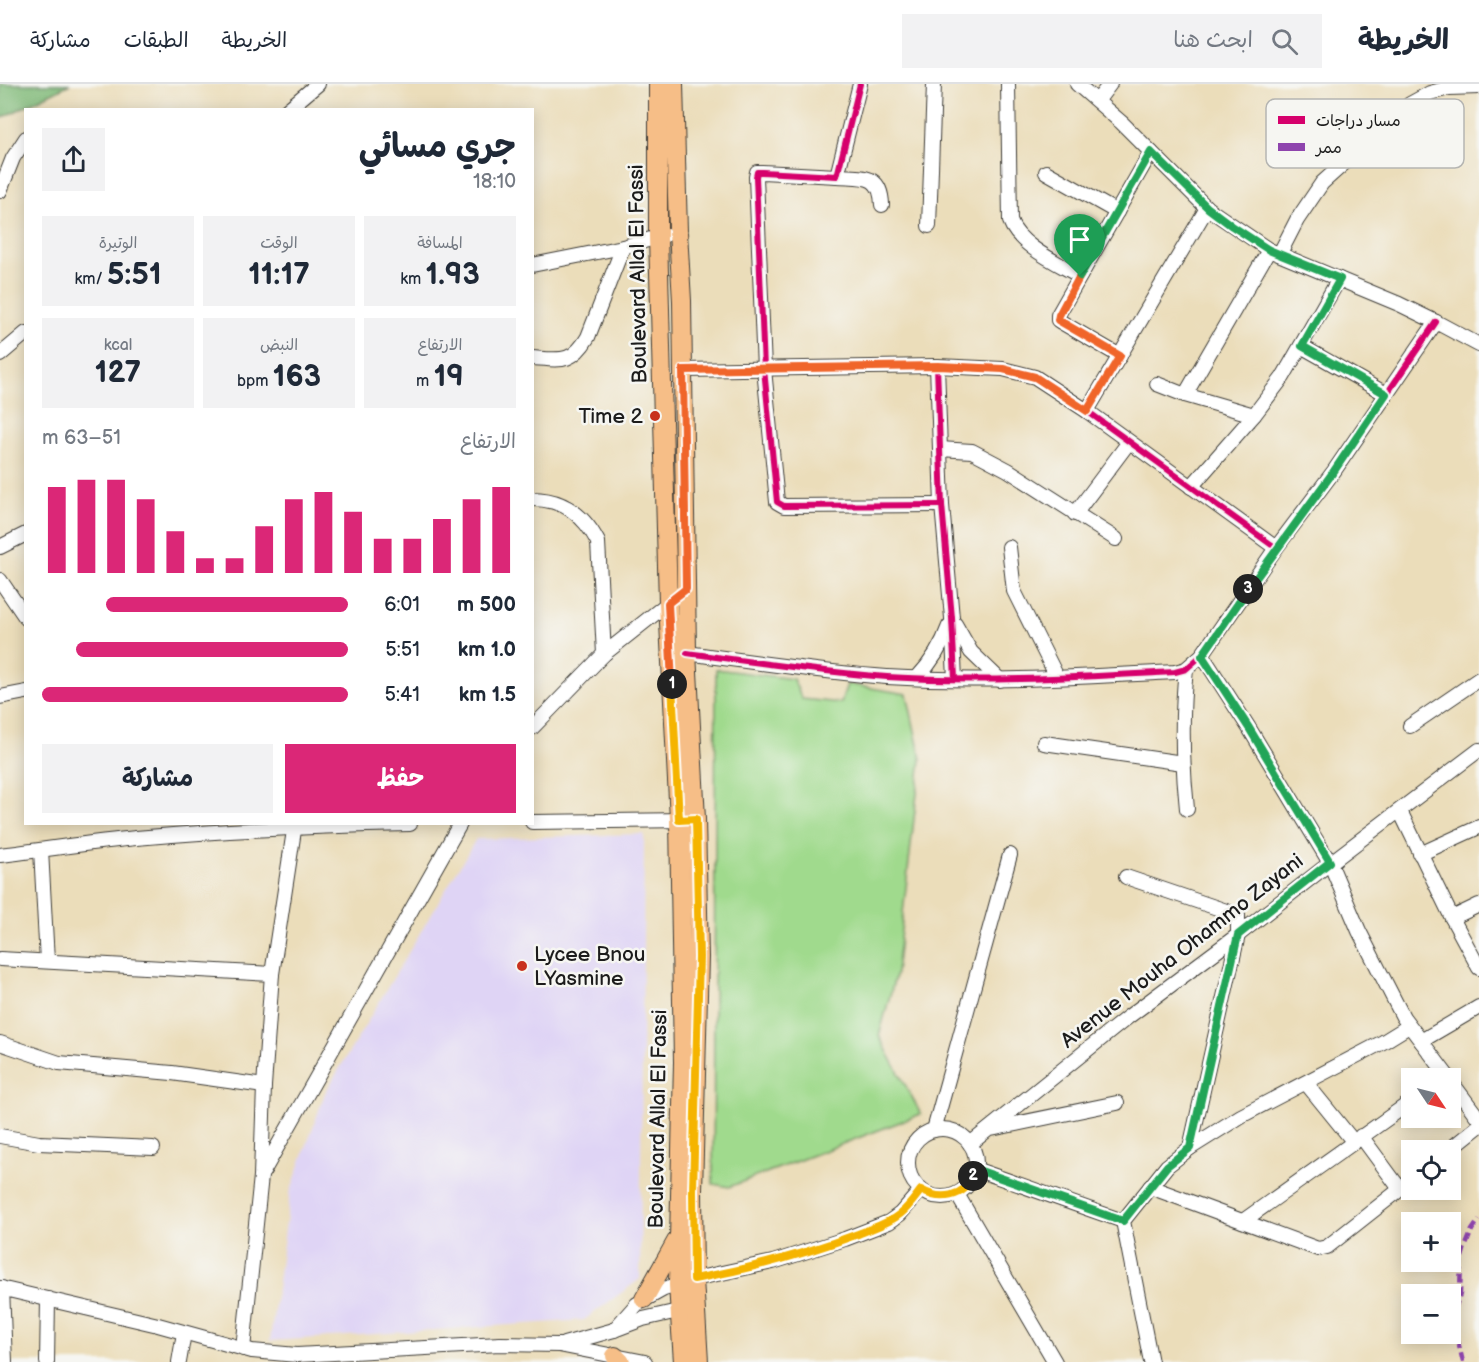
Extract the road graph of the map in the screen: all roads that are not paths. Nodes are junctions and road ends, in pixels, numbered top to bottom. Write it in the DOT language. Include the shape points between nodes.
graph roads {
  1 [pos="318,84"];
  2 [pos="658,84"];
  3 [pos="674,84"];
  4 [pos="860,84"];
  5 [pos="934,84"];
  6 [pos="1008,84"];
  7 [pos="1077,84"];
  8 [pos="1110,84"];
  9 [pos="1448,86"];
  10 [pos="1479,87"];
  11 [pos="1419,99"];
  12 [pos="1098,100"];
  13 [pos="289,108"];
  14 [pos="24,141"];
  15 [pos="1151,152"];
  16 [pos="1339,168"];
  17 [pos="1046,172"];
  18 [pos="837,176"];
  19 [pos="0,191"];
  20 [pos="882,205"];
  21 [pos="1208,208"];
  22 [pos="1117,212"];
  23 [pos="929,226"];
  24 [pos="678,232"];
  25 [pos="658,236"];
  26 [pos="622,247"];
  27 [pos="1274,252"];
  28 [pos="534,265"];
  29 [pos="1080,276"];
  30 [pos="1340,279"];
  31 [pos="1436,322"];
  32 [pos="24,335"];
  33 [pos="1479,345"];
  34 [pos="1302,346"];
  35 [pos="0,355"];
  36 [pos="1120,356"];
  37 [pos="534,358"];
  38 [pos="938,366"];
  39 [pos="764,369"];
  40 [pos="683,370"];
  41 [pos="1157,384"];
  42 [pos="1386,394"];
  43 [pos="1185,395"];
  44 [pos="1087,411"];
  45 [pos="1254,416"];
  46 [pos="1129,442"];
  47 [pos="940,449"];
  48 [pos="1191,487"];
  49 [pos="534,499"];
  50 [pos="942,505"];
  51 [pos="1075,514"];
  52 [pos="24,535"];
  53 [pos="1116,539"];
  54 [pos="0,547"];
  55 [pos="1009,547"];
  56 [pos="1276,548"];
  57 [pos="0,580"];
  58 [pos="686,589"];
  59 [pos="668,603"];
  60 [pos="24,615"];
  61 [pos="952,618"];
  62 [pos="687,653"];
  63 [pos="604,654"];
  64 [pos="1202,656"];
  65 [pos="1186,669"];
  66 [pos="1057,677"];
  67 [pos="917,678"];
  68 [pos="955,679"];
  69 [pos="1479,679"];
  70 [pos="1000,680"];
  71 [pos="24,692"];
  72 [pos="0,697"];
  73 [pos="534,726"];
  74 [pos="1410,726"];
  75 [pos="1044,743"];
  76 [pos="1479,750"];
  77 [pos="1183,763"];
  78 [pos="1187,809"];
  79 [pos="1400,811"];
  80 [pos="687,820"];
  81 [pos="534,822"];
  82 [pos="365,825"];
  83 [pos="459,825"];
  84 [pos="295,826"];
  85 [pos="1479,827"];
  86 [pos="183,829"];
  87 [pos="41,850"];
  88 [pos="1420,854"];
  89 [pos="0,855"];
  90 [pos="1010,855"];
  91 [pos="1330,862"];
  92 [pos="1126,877"];
  93 [pos="1479,905"];
  94 [pos="1452,918"];
  95 [pos="1238,935"];
  96 [pos="0,959"];
  97 [pos="46,961"];
  98 [pos="1479,968"];
  99 [pos="272,974"];
  100 [pos="1479,1007"];
  101 [pos="1409,1026"];
  102 [pos="1421,1041"];
  103 [pos="0,1043"];
  104 [pos="1441,1068"];
  105 [pos="1306,1083"];
  106 [pos="264,1086"];
  107 [pos="1461,1095"];
  108 [pos="1118,1103"];
  109 [pos="1401,1109"];
  110 [pos="1479,1119"];
  111 [pos="1479,1126"];
  112 [pos="989,1129"];
  113 [pos="934,1130"];
  114 [pos="0,1136"];
  115 [pos="1357,1139"];
  116 [pos="1461,1140"];
  117 [pos="970,1144"];
  118 [pos="1190,1148"];
  119 [pos="153,1149"];
  120 [pos="975,1169"];
  121 [pos="261,1176"];
  122 [pos="1150,1187"];
  123 [pos="1400,1189"];
  124 [pos="921,1190"];
  125 [pos="957,1194"];
  126 [pos="1123,1221"];
  127 [pos="1243,1221"];
  128 [pos="679,1237"];
  129 [pos="686,1282"];
  130 [pos="1,1288"];
  131 [pos="48,1299"];
  132 [pos="644,1299"];
  133 [pos="687,1309"];
  134 [pos="614,1330"];
  135 [pos="184,1334"];
  136 [pos="559,1345"];
  137 [pos="249,1354"];
  138 [pos="296,1358"];
  139 [pos="618,1359"];
  140 [pos="5,1362"];
  141 [pos="47,1362"];
  142 [pos="179,1362"];
  143 [pos="645,1362"];
  144 [pos="683,1362"];
  145 [pos="699,1362"];
  146 [pos="1055,1362"];
  147 [pos="1151,1362"];
  1 -- 13 [label="street"];
  2 -- 25 [label="main road, Boulevard Allal El Fassi"];
  3 -- 24 [label="main road, Boulevard Allal El Fassi"];
  4 -- 18 [label="street"];
  5 -- 23 [label="street"];
  6 -- 29 [label="street" via="1010,221 1014,232"];
  7 -- 12 [label="street"];
  8 -- 12 [label="street"];
  9 -- 10 [label="street"];
  9 -- 11 [label="street"];
  12 -- 15 [label="street"];
  14 -- 19 [label="street"];
  15 -- 21 [label="street"];
  15 -- 22 [label="street"];
  16 -- 27 [label="street" via="1322,183"];
  17 -- 22 [label="street"];
  18 -- 20 [label="street" via="866,178 878,184"];
  18 -- 39 [label="street" via="757,172"];
  21 -- 27 [label="street"];
  21 -- 36 [label="street"];
  22 -- 29 [label="street"];
  24 -- 25 [label="street"];
  24 -- 40 [label="main road, Boulevard Allal El Fassi"];
  25 -- 26 [label="street"];
  25 -- 59 [label="main road, Boulevard Allal El Fassi"];
  26 -- 28 [label="street"];
  26 -- 37 [label="street" via="581,350 570,357"];
  27 -- 30 [label="street"];
  27 -- 43 [label="street"];
  29 -- 36 [label="street" via="1058,320"];
  30 -- 31 [label="street"];
  30 -- 34 [label="street"];
  31 -- 33 [label="street"];
  31 -- 42 [label="street"];
  32 -- 35 [label="street"];
  34 -- 42 [label="street"];
  34 -- 45 [label="street"];
  36 -- 44 [label="street"];
  38 -- 39 [label="street"];
  38 -- 44 [label="street" via="1003,369 1035,377"];
  38 -- 47 [label="street"];
  39 -- 40 [label="street"];
  39 -- 50 [label="street" via="777,502 784,506"];
  40 -- 58 [label="main road, Boulevard Allal El Fassi"];
  41 -- 43 [label="street"];
  42 -- 56 [label="street"];
  43 -- 45 [label="street"];
  44 -- 46 [label="street"];
  45 -- 48 [label="street"];
  46 -- 48 [label="street"];
  46 -- 51 [label="street"];
  47 -- 50 [label="street"];
  47 -- 51 [label="street" via="972,451"];
  48 -- 56 [label="street"];
  49 -- 63 [label="street" via="562,504 580,516 598,542"];
  50 -- 61 [label="street"];
  51 -- 53 [label="street"];
  52 -- 54 [label="street"];
  55 -- 66 [label="street" via="1014,591"];
  56 -- 64 [label="street"];
  57 -- 60 [label="street"];
  58 -- 59 [label="street"];
  58 -- 62 [label="main road, Boulevard Allal El Fassi"];
  59 -- 63 [label="street"];
  59 -- 80 [label="main road, Boulevard Allal El Fassi"];
  61 -- 67 [label="street" via="944,643"];
  61 -- 68 [label="street"];
  61 -- 70 [label="street" via="971,652"];
  62 -- 67 [label="street"];
  62 -- 80 [label="main road, Boulevard Allal El Fassi"];
  63 -- 73 [label="street"];
  64 -- 65 [label="street"];
  64 -- 91 [label="street"];
  65 -- 66 [label="street"];
  65 -- 77 [label="street"];
  66 -- 70 [label="street"];
  67 -- 68 [label="street"];
  68 -- 70 [label="street"];
  69 -- 74 [label="street"];
  71 -- 72 [label="street"];
  75 -- 77 [label="street"];
  76 -- 79 [label="street, Avenue Mouha Ohammo Zayani"];
  77 -- 78 [label="street"];
  79 -- 88 [label="street"];
  79 -- 91 [label="street, Avenue Mouha Ohammo Zayani"];
  80 -- 81 [label="street"];
  80 -- 128 [label="main road, Boulevard Allal El Fassi"];
  80 -- 129 [label="main road, Boulevard Allal El Fassi" via="699,957 693,1191"];
  82 -- 84 [label="street"];
  83 -- 121 [label="street"];
  84 -- 86 [label="street"];
  84 -- 99 [label="street"];
  85 -- 88 [label="street"];
  86 -- 87 [label="street"];
  87 -- 89 [label="street"];
  87 -- 97 [label="street"];
  88 -- 94 [label="street"];
  90 -- 113 [label="street"];
  91 -- 95 [label="street, Avenue Mouha Ohammo Zayani"];
  91 -- 101 [label="street" via="1359,931"];
  92 -- 95 [label="street" via="1238,915"];
  93 -- 94 [label="street"];
  94 -- 98 [label="street"];
  95 -- 112 [label="street, Avenue Mouha Ohammo Zayani"];
  95 -- 118 [label="street"];
  96 -- 97 [label="street"];
  97 -- 99 [label="street"];
  99 -- 106 [label="street"];
  100 -- 102 [label="street"];
  101 -- 102 [label="street"];
  101 -- 105 [label="street"];
  102 -- 104 [label="street"];
  103 -- 106 [label="street" via="60,1063"];
  105 -- 115 [label="street"];
  105 -- 118 [label="street"];
  106 -- 121 [label="street"];
  107 -- 110 [label="street"];
  108 -- 112 [label="street"];
  109 -- 115 [label="street"];
  111 -- 116 [label="street"];
  112 -- 117 [label="street, Avenue Mouha Ohammo Zayani"];
  113 -- 117 [label="street" via="954,1131"];
  113 -- 124 [label="street" via="916,1141 908,1161 913,1182"];
  114 -- 119 [label="street" via="39,1143"];
  115 -- 123 [label="street"];
  115 -- 127 [label="street"];
  117 -- 120 [label="street"];
  118 -- 122 [label="street" via="1167,1166"];
  120 -- 125 [label="street" via="970,1182"];
  120 -- 126 [label="street"];
  121 -- 137 [label="street"];
  122 -- 126 [label="street"];
  122 -- 127 [label="street"];
  123 -- 127 [label="street" via="1322,1249"];
  124 -- 125 [label="street" via="938,1197"];
  124 -- 129 [label="street" via="889,1222 792,1257"];
  125 -- 146 [label="street"];
  126 -- 147 [label="street"];
  128 -- 129 [label="main road, Boulevard Allal El Fassi"];
  128 -- 132 [label="main road"];
  129 -- 132 [label="street"];
  129 -- 133 [label="main road, Boulevard Allal El Fassi"];
  130 -- 131 [label="street"];
  130 -- 140 [label="street"];
  131 -- 135 [label="street"];
  131 -- 141 [label="street"];
  132 -- 134 [label="street"];
  133 -- 134 [label="street"];
  133 -- 144 [label="main road, Boulevard Allal El Fassi"];
  133 -- 145 [label="main road, Boulevard Allal El Fassi"];
  134 -- 136 [label="street"];
  135 -- 137 [label="street"];
  135 -- 142 [label="street"];
  136 -- 138 [label="street" via="500,1344"];
  136 -- 139 [label="street"];
  137 -- 138 [label="street"];
  139 -- 143 [label="street"];
}
